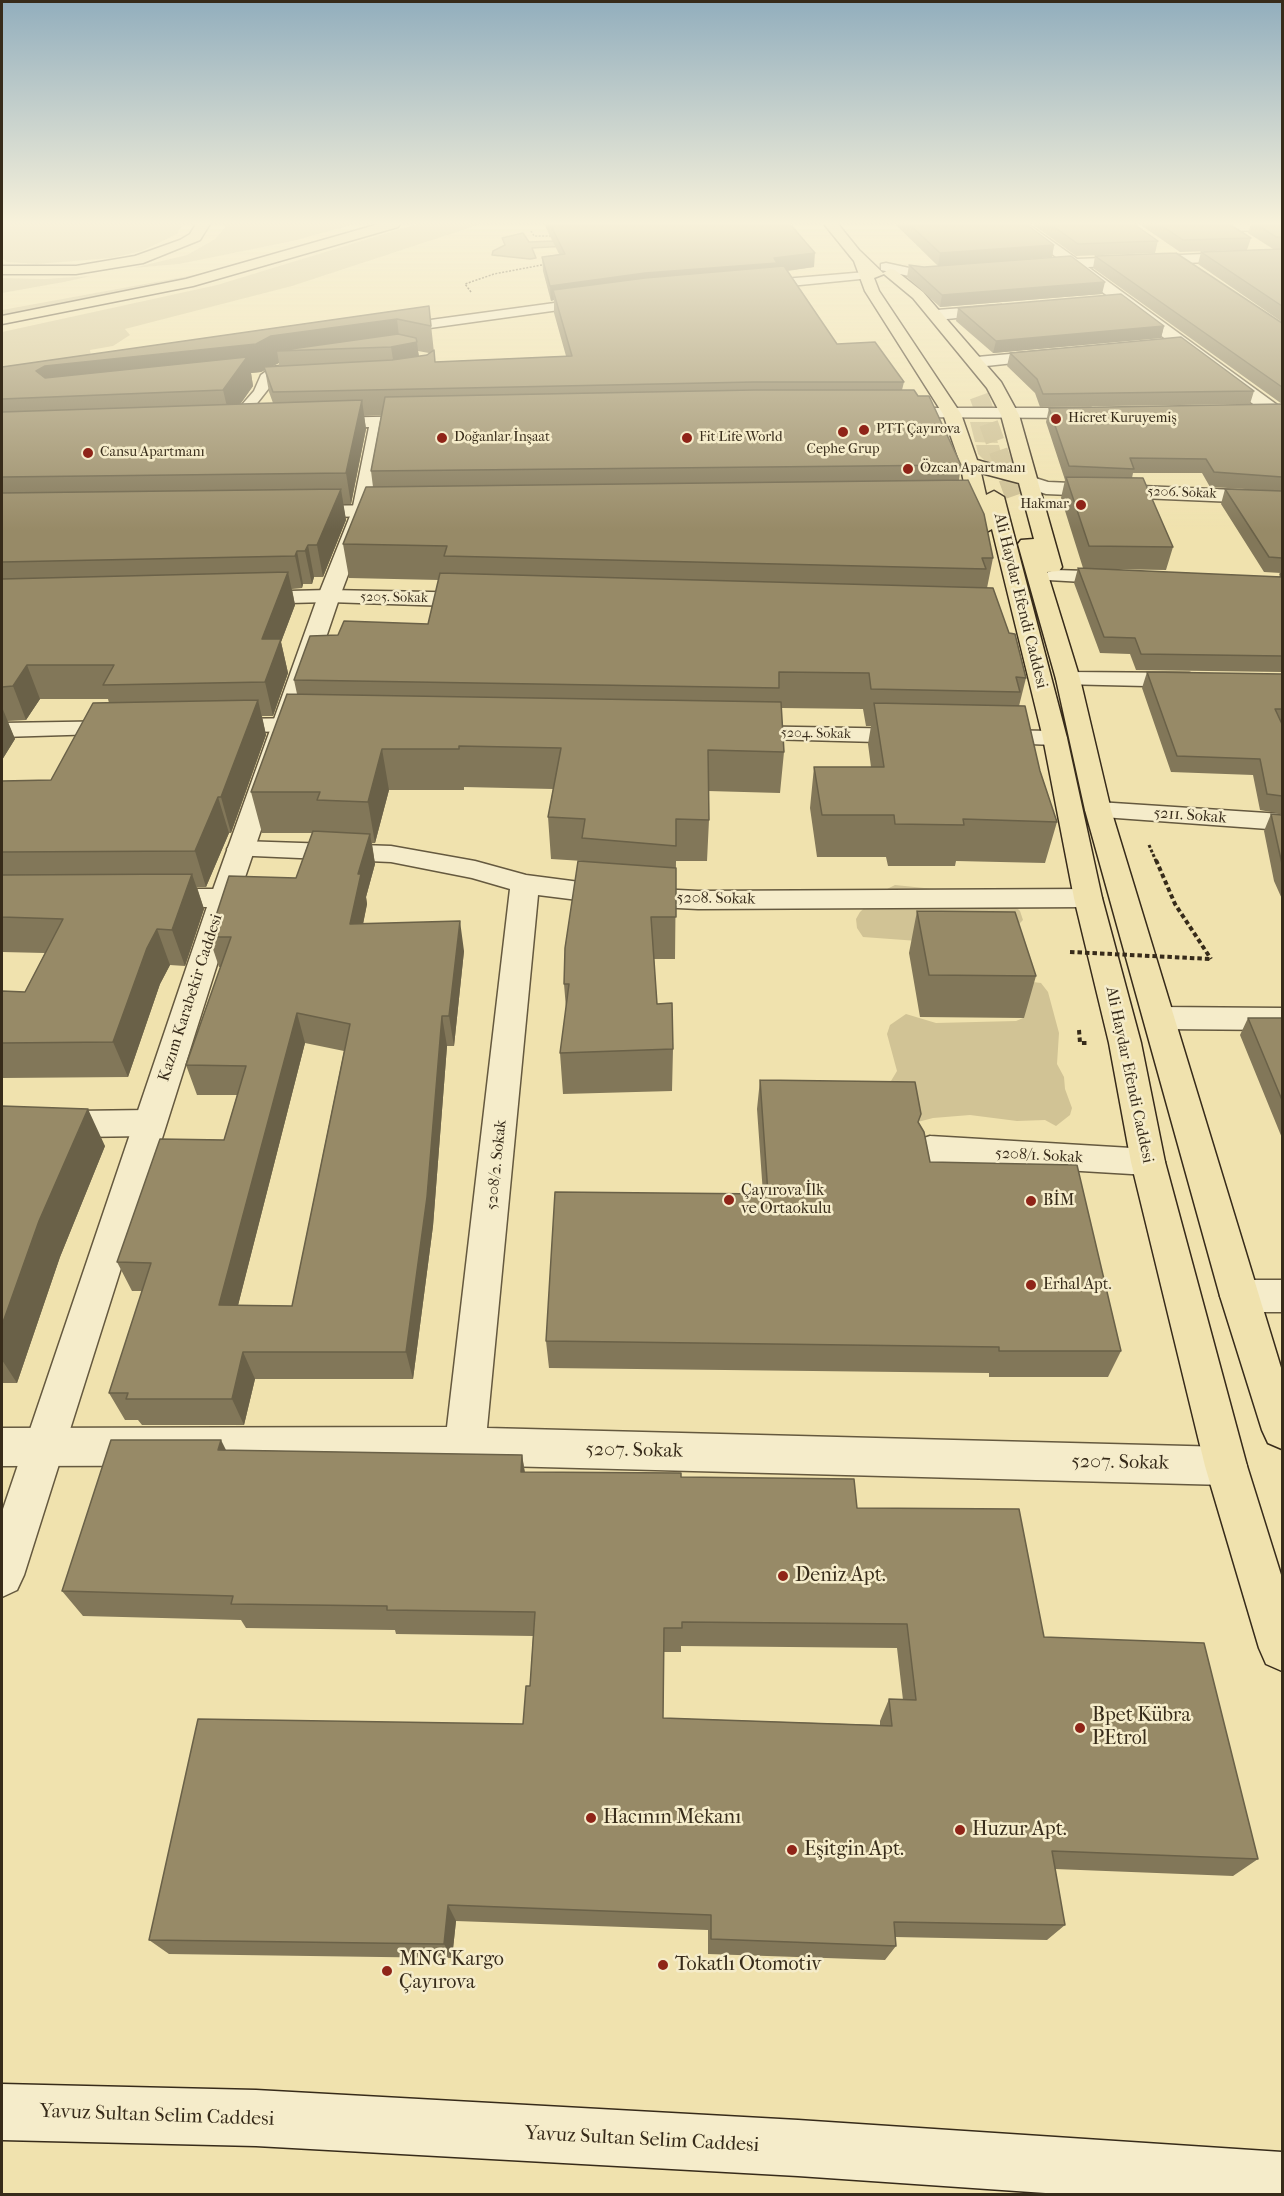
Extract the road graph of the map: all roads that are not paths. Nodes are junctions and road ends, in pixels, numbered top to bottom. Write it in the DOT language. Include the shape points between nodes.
graph roads {
  1 [pos="413,326"];
  2 [pos="894,326"];
  3 [pos="935,326"];
  4 [pos="944,326"];
  5 [pos="1159,326"];
  6 [pos="380,331"];
  7 [pos="1181,343"];
  8 [pos="1159,345"];
  9 [pos="1068,354"];
  10 [pos="319,364"];
  11 [pos="972,370"];
  12 [pos="318,382"];
  13 [pos="934,382"];
  14 [pos="262,397"];
  15 [pos="884,399"];
  16 [pos="1250,411"];
  17 [pos="1278,411"];
  18 [pos="872,413"];
  19 [pos="1106,413"];
  20 [pos="952,414"];
  21 [pos="1010,415"];
  22 [pos="215,421"];
  23 [pos="239,421"];
  24 [pos="379,421"];
  25 [pos="969,463"];
  26 [pos="1012,489"];
  27 [pos="1282,498"];
  28 [pos="954,506"];
  29 [pos="421,510"];
  30 [pos="362,511"];
  31 [pos="280,512"];
  32 [pos="990,560"];
  33 [pos="1055,576"];
  34 [pos="1139,578"];
  35 [pos="329,596"];
  36 [pos="224,598"];
  37 [pos="506,601"];
  38 [pos="1012,641"];
  39 [pos="1068,679"];
  40 [pos="1211,681"];
  41 [pos="285,725"];
  42 [pos="345,726"];
  43 [pos="1052,726"];
  44 [pos="143,727"];
  45 [pos="191,727"];
  46 [pos="2,730"];
  47 [pos="712,732"];
  48 [pos="1098,810"];
  49 [pos="1282,822"];
  50 [pos="241,849"];
  51 [pos="525,884"];
  52 [pos="130,898"];
  53 [pos="224,898"];
  54 [pos="1088,898"];
  55 [pos="1160,1018"];
  56 [pos="1282,1019"];
  57 [pos="149,1123"];
  58 [pos="2,1125"];
  59 [pos="930,1149"];
  60 [pos="1148,1162"];
  61 [pos="1239,1296"];
  62 [pos="1282,1296"];
  63 [pos="1282,1430"];
  64 [pos="465,1446"];
  65 [pos="2,1447"];
  66 [pos="43,1447"];
  67 [pos="1226,1466"];
  68 [pos="2,1575"];
  69 [pos="1282,1648"];
  70 [pos="2,2112"];
  71 [pos="1282,2181"];
  1 -- 6 [label="lane"];
  2 -- 13 [label="main road"];
  3 -- 11 [label="main road"];
  4 -- 11 [label="main road"];
  5 -- 7 [label="street"];
  7 -- 8 [label="street"];
  7 -- 17 [label="street"];
  9 -- 11 [label="street"];
  10 -- 14 [label="lane" via="277,370"];
  11 -- 21 [label="main road"];
  12 -- 14 [label="lane"];
  13 -- 15 [label="street" via="929,390 914,398"];
  13 -- 20 [label="main road"];
  14 -- 23 [label="street"];
  14 -- 23 [label="lane"];
  16 -- 17 [label="street"];
  18 -- 20 [label="street"];
  19 -- 21 [label="street"];
  20 -- 21 [label="street"];
  20 -- 25 [label="main road"];
  21 -- 26 [label="main road"];
  22 -- 23 [label="street"];
  24 -- 24 [label="street" via="439,414 302,418"];
  24 -- 30 [label="street, Kazım Karabekir Caddesi"];
  25 -- 26 [label="main road"];
  25 -- 26 [label="main road" via="1004,476"];
  26 -- 27 [label="street, 5206. Sokak"];
  26 -- 28 [label="street, 5206. Sokak"];
  26 -- 32 [label="main road"];
  26 -- 33 [label="main road"];
  26 -- 39 [label="main road, Ali Haydar Efendi Caddesi"];
  26 -- 43 [label="main road, Ali Haydar Efendi Caddesi"];
  29 -- 30 [label="street"];
  30 -- 31 [label="street"];
  30 -- 35 [label="street, Kazım Karabekir Caddesi"];
  33 -- 34 [label="street"];
  33 -- 39 [label="main road" via="1073,643"];
  35 -- 36 [label="street, 5205. Sokak"];
  35 -- 37 [label="street, 5205. Sokak"];
  35 -- 41 [label="street, Kazım Karabekir Caddesi"];
  38 -- 43 [label="main road"];
  39 -- 40 [label="street"];
  39 -- 48 [label="main road, Ali Haydar Efendi Caddesi"];
  41 -- 42 [label="street"];
  41 -- 45 [label="street"];
  41 -- 50 [label="street, Kazım Karabekir Caddesi"];
  43 -- 47 [label="street, 5204. Sokak" via="948,736"];
  43 -- 54 [label="main road, Ali Haydar Efendi Caddesi"];
  44 -- 46 [label="street"];
  48 -- 49 [label="street, 5211. Sokak"];
  48 -- 55 [label="main road, Ali Haydar Efendi Caddesi"];
  50 -- 51 [label="street, 5208. Sokak" via="360,851 453,866"];
  50 -- 53 [label="street, Kazım Karabekir Caddesi"];
  51 -- 54 [label="street, 5208. Sokak" via="618,896 698,900"];
  51 -- 64 [label="street, 5208/2. Sokak"];
  52 -- 53 [label="street"];
  53 -- 57 [label="street, Kazım Karabekir Caddesi"];
  54 -- 60 [label="main road, Ali Haydar Efendi Caddesi" via="1125,1043"];
  55 -- 56 [label="street"];
  55 -- 61 [label="main road, Ali Haydar Efendi Caddesi"];
  57 -- 58 [label="street"];
  57 -- 66 [label="street, Kazım Karabekir Caddesi"];
  59 -- 60 [label="street, 5208/1. Sokak"];
  60 -- 67 [label="main road, Ali Haydar Efendi Caddesi"];
  61 -- 62 [label="street"];
  61 -- 63 [label="main road, Ali Haydar Efendi Caddesi"];
  64 -- 66 [label="street, 5207. Sokak"];
  64 -- 67 [label="street, 5207. Sokak"];
  65 -- 66 [label="street, 5207. Sokak"];
  66 -- 68 [label="street, Kazım Karabekir Caddesi"];
  67 -- 69 [label="main road, Ali Haydar Efendi Caddesi"];
  70 -- 71 [label="street, Yavuz Sultan Selim Caddesi" via="256,2118 798,2148"];
}
